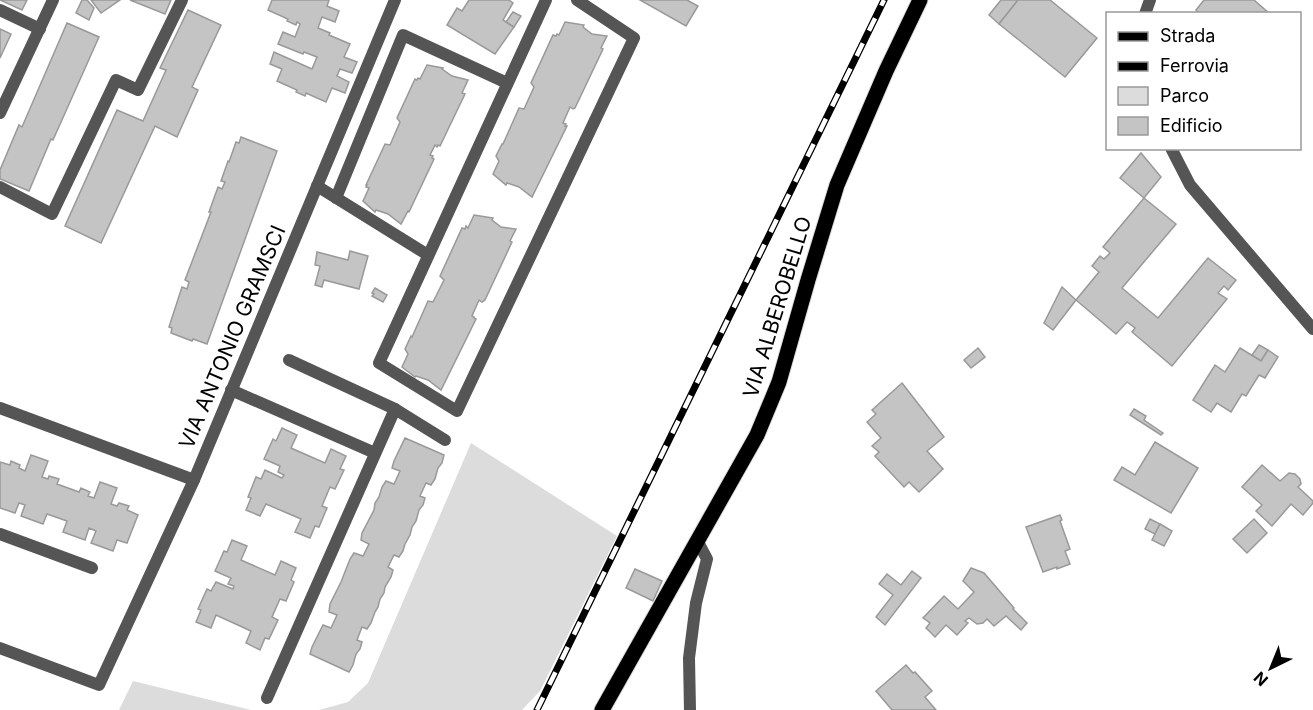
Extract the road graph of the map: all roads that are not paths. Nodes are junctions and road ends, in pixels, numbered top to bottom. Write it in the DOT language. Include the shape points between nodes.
graph roads {
  1 [pos="53,0"];
  2 [pos="182,0"];
  3 [pos="395,0"];
  4 [pos="546,0"];
  5 [pos="577,0"];
  6 [pos="920,0"];
  7 [pos="0,10"];
  8 [pos="40,29"];
  9 [pos="507,84"];
  10 [pos="0,113"];
  11 [pos="1172,150"];
  12 [pos="317,186"];
  13 [pos="0,187"];
  14 [pos="336,198"];
  15 [pos="428,255"];
  16 [pos="1313,329"];
  17 [pos="289,360"];
  18 [pos="231,390"];
  19 [pos="0,408"];
  20 [pos="394,409"];
  21 [pos="445,440"];
  22 [pos="375,453"];
  23 [pos="194,480"];
  24 [pos="0,534"];
  25 [pos="697,540"];
  26 [pos="93,568"];
  27 [pos="0,648"];
  28 [pos="267,698"];
  29 [pos="602,710"];
  30 [pos="690,710"];
  1 -- 8 [label="street"];
  2 -- 13 [label="street" via="138,90 116,80 52,214"];
  3 -- 12 [label="street, VIA ANTONIO GRAMSCI"];
  4 -- 9 [label="street"];
  5 -- 15 [label="street" via="634,38 457,411 378,363"];
  6 -- 25 [label="main road, VIA ALBEROBELLO" via="837,185 779,382 757,435"];
  7 -- 8 [label="street"];
  8 -- 10 [label="street"];
  9 -- 14 [label="street" via="403,35"];
  9 -- 15 [label="street"];
  11 -- 16 [label="street" via="1190,185"];
  12 -- 14 [label="street"];
  12 -- 18 [label="street, VIA ANTONIO GRAMSCI"];
  14 -- 15 [label="street"];
  17 -- 20 [label="street"];
  18 -- 22 [label="street"];
  18 -- 23 [label="street, VIA ANTONIO GRAMSCI"];
  19 -- 23 [label="street"];
  20 -- 21 [label="street"];
  20 -- 22 [label="street"];
  22 -- 28 [label="street"];
  23 -- 27 [label="street, VIA ANTONIO GRAMSCI" via="99,685"];
  24 -- 26 [label="street"];
  25 -- 29 [label="main road, VIA ALBEROBELLO"];
  25 -- 30 [label="street" via="707,559 689,658"];
}
